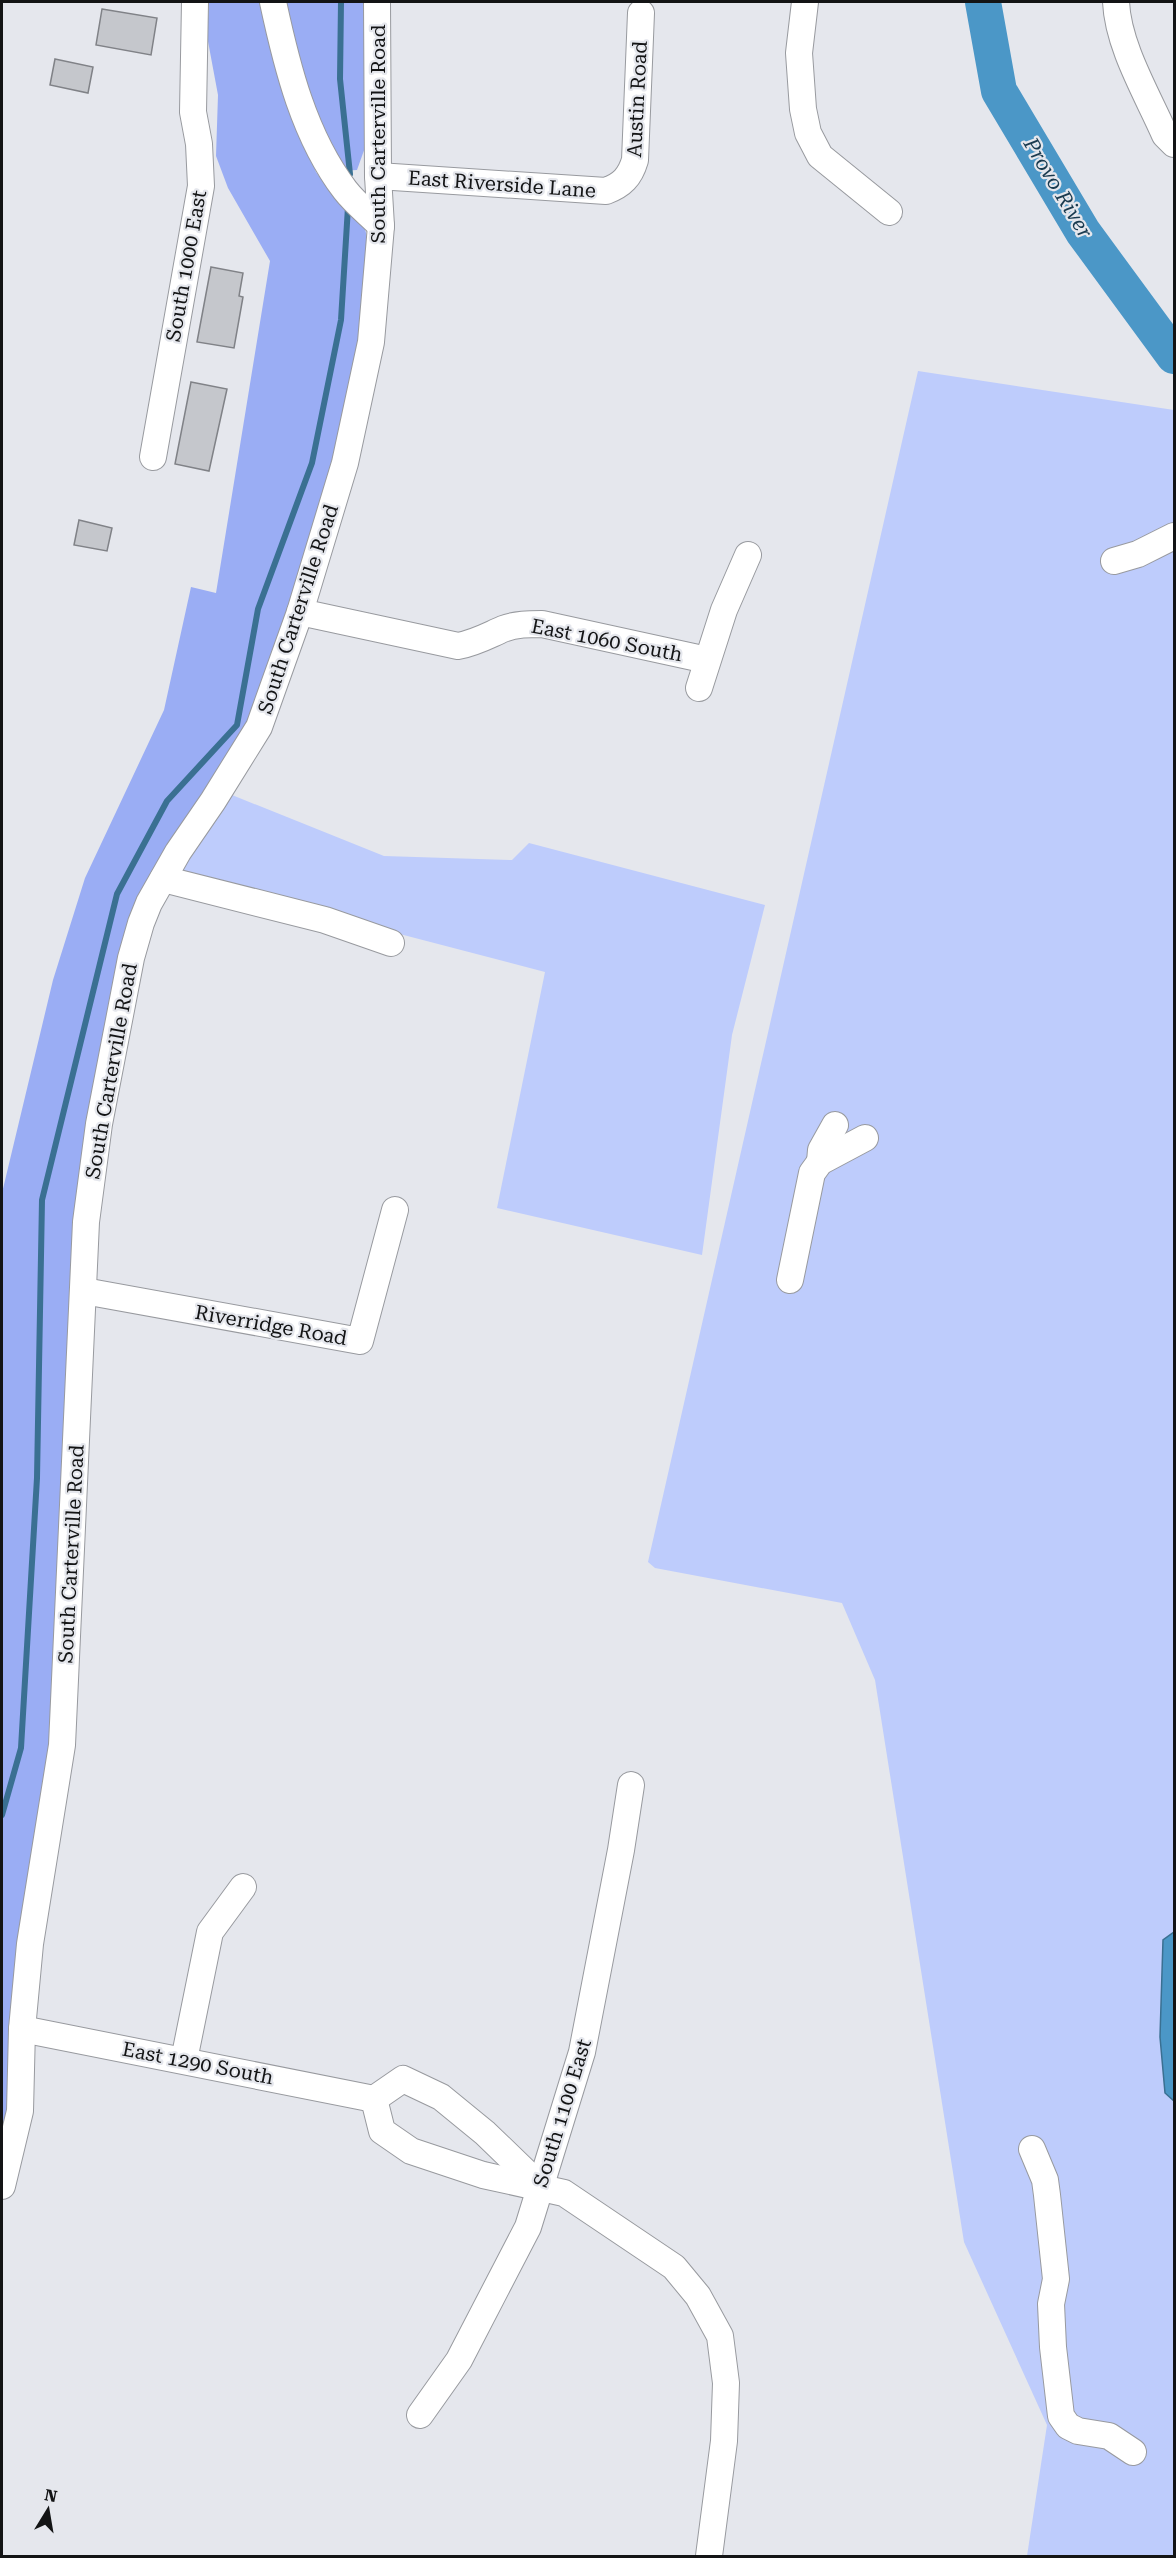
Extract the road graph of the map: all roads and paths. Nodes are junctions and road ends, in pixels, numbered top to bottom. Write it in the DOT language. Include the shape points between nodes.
graph roads {
  1 [pos="195,2"];
  2 [pos="273,2"];
  3 [pos="377,2"];
  4 [pos="805,2"];
  5 [pos="1116,2"];
  6 [pos="641,13"];
  7 [pos="1174,144"];
  8 [pos="378,176"];
  9 [pos="624,181"];
  10 [pos="889,212"];
  11 [pos="381,226"];
  12 [pos="153,458"];
  13 [pos="1174,536"];
  14 [pos="748,555"];
  15 [pos="1114,561"];
  16 [pos="300,612"];
  17 [pos="707,660"];
  18 [pos="699,688"];
  19 [pos="163,879"];
  20 [pos="391,943"];
  21 [pos="835,1125"];
  22 [pos="865,1138"];
  23 [pos="820,1162"];
  24 [pos="395,1210"];
  25 [pos="790,1280"];
  26 [pos="84,1291"];
  27 [pos="631,1785"];
  28 [pos="243,1887"];
  29 [pos="22,2028"];
  30 [pos="184,2060"];
  31 [pos="374,2099"];
  32 [pos="1032,2149"];
  33 [pos="2,2186"];
  34 [pos="540,2186"];
  35 [pos="420,2415"];
  36 [pos="1133,2452"];
  37 [pos="709,2556"];
  1 -- 12 [label="street, South 1000 East" via="193,112 201,186"];
  2 -- 11 [label="street" via="294,85 319,150 346,191"];
  3 -- 8 [label="street, South Carterville Road"];
  4 -- 10 [label="street" via="799,52 808,133 820,156"];
  5 -- 7 [label="street" via="1125,45 1165,135"];
  6 -- 9 [label="street, Austin Road" via="635,160"];
  8 -- 9 [label="street, East Riverside Lane" via="606,191"];
  8 -- 11 [label="street, South Carterville Road"];
  11 -- 16 [label="street, South Carterville Road" via="371,342 345,463"];
  13 -- 15 [label="street"];
  14 -- 17 [label="street"];
  16 -- 17 [label="street, East 1060 South" via="458,646 521,624 542,624"];
  16 -- 19 [label="street, South Carterville Road" via="259,727"];
  17 -- 18 [label="street"];
  19 -- 20 [label="street" via="324,920"];
  19 -- 26 [label="street, South Carterville Road" via="141,923 131,958 99,1124 86,1221"];
  21 -- 23 [label="street" via="821,1150"];
  22 -- 23 [label="street"];
  23 -- 25 [label="street" via="812,1173"];
  24 -- 26 [label="street, Riverridge Road" via="360,1341"];
  26 -- 29 [label="street, South Carterville Road" via="62,1745 30,1944"];
  27 -- 34 [label="street, South 1100 East" via="582,2052"];
  28 -- 30 [label="street" via="210,1932"];
  29 -- 30 [label="street, East 1290 South"];
  29 -- 33 [label="street, South Carterville Road" via="20,2111"];
  30 -- 31 [label="street, East 1290 South"];
  31 -- 34 [label="street" via="382,2131 411,2151 483,2175"];
  31 -- 34 [label="street" via="403,2079 441,2097"];
  32 -- 36 [label="street" via="1045,2180 1048,2205 1056,2279 1051,2304 1053,2347 1061,2416 1078,2431 1109,2436"];
  34 -- 35 [label="street, South 1100 East" via="528,2227 459,2360"];
  34 -- 37 [label="street" via="564,2193 674,2266 698,2296 720,2336 726,2383 724,2441"];
}
